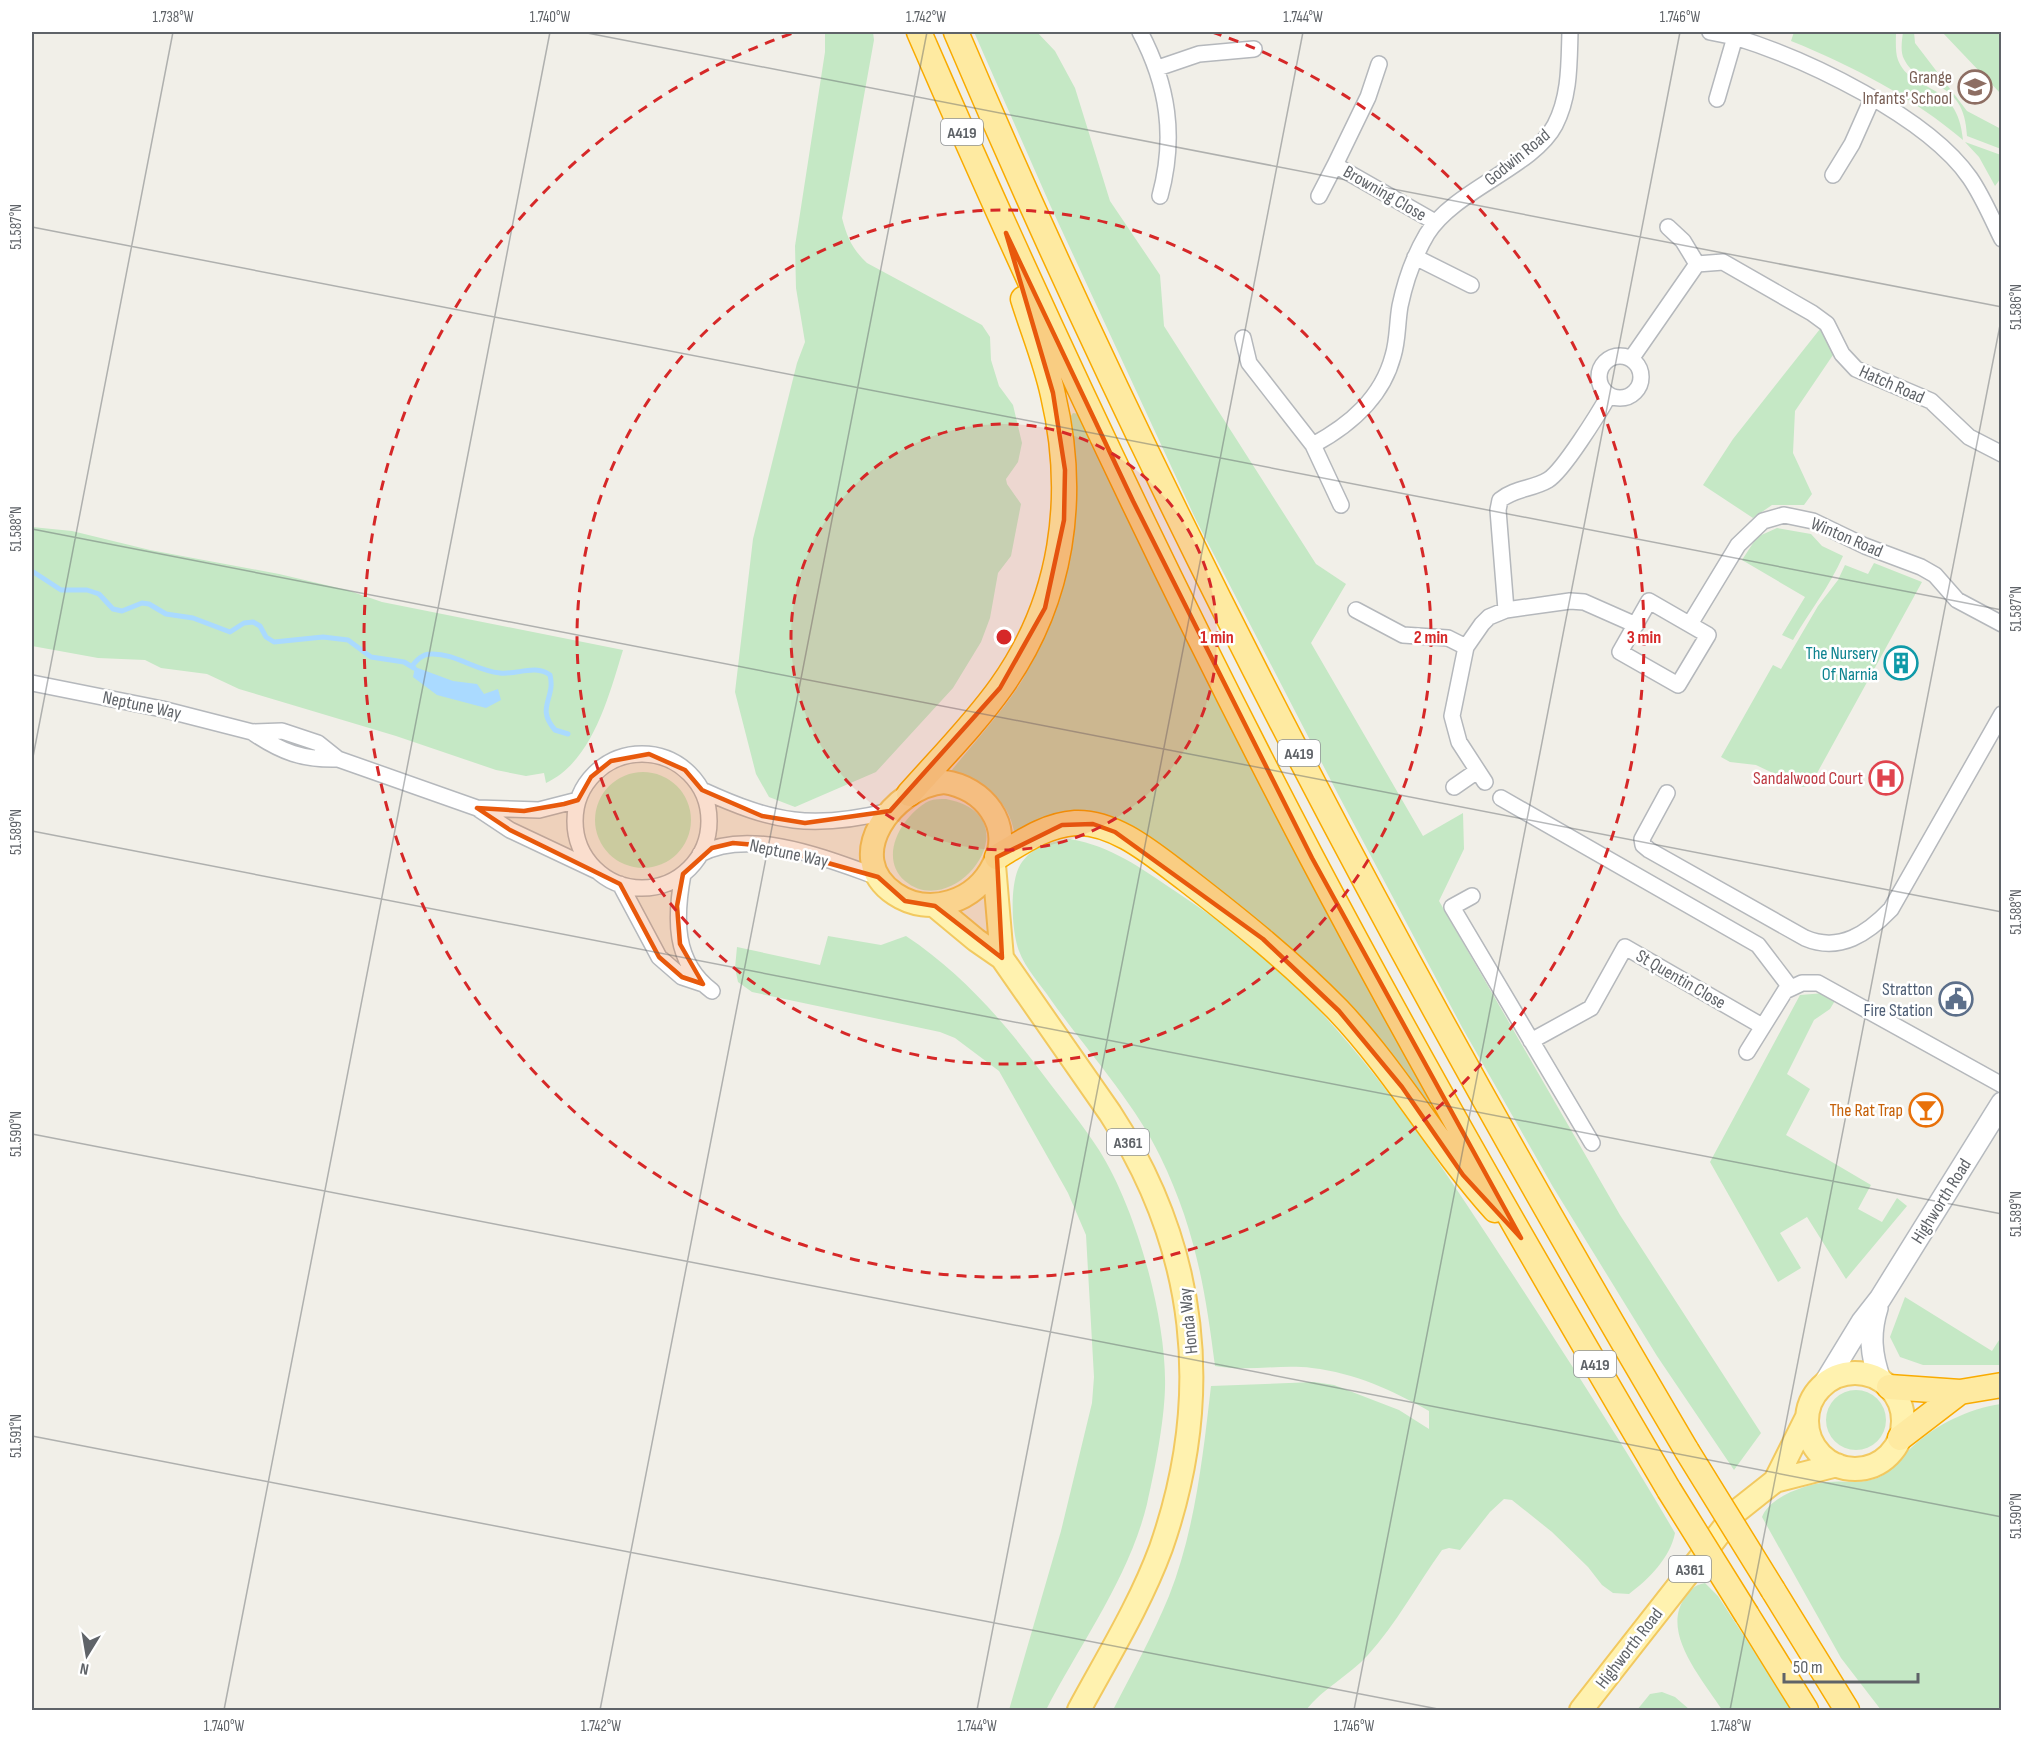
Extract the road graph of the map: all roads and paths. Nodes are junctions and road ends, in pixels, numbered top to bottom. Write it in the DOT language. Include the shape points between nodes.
graph roads {
  1 [pos="919,32"];
  2 [pos="956,32"];
  3 [pos="1140,32"];
  4 [pos="1570,32"];
  5 [pos="1710,32"];
  6 [pos="1735,37"];
  7 [pos="1254,49"];
  8 [pos="1379,64"];
  9 [pos="1158,68"];
  10 [pos="1717,99"];
  11 [pos="1872,99"];
  12 [pos="1335,165"];
  13 [pos="1833,175"];
  14 [pos="1160,196"];
  15 [pos="1319,196"];
  16 [pos="1435,222"];
  17 [pos="1668,227"];
  18 [pos="1006,233"];
  19 [pos="2001,239"];
  20 [pos="1415,257"];
  21 [pos="1697,264"];
  22 [pos="1471,285"];
  23 [pos="1243,338"];
  24 [pos="1631,359"];
  25 [pos="1609,395"];
  26 [pos="1313,445"];
  27 [pos="2001,454"];
  28 [pos="1341,505"];
  29 [pos="1356,610"];
  30 [pos="1506,610"];
  31 [pos="1690,624"];
  32 [pos="2001,624"];
  33 [pos="1636,625"];
  34 [pos="1466,647"];
  35 [pos="32,683"];
  36 [pos="2001,714"];
  37 [pos="1454,788"];
  38 [pos="702,790"];
  39 [pos="1667,793"];
  40 [pos="909,794"];
  41 [pos="1501,798"];
  42 [pos="578,800"];
  43 [pos="477,808"];
  44 [pos="890,811"];
  45 [pos="700,854"];
  46 [pos="996,861"];
  47 [pos="597,871"];
  48 [pos="683,874"];
  49 [pos="878,877"];
  50 [pos="620,884"];
  51 [pos="1472,896"];
  52 [pos="935,906"];
  53 [pos="1002,958"];
  54 [pos="1790,987"];
  55 [pos="1762,1026"];
  56 [pos="1532,1041"];
  57 [pos="1748,1052"];
  58 [pos="2001,1085"];
  59 [pos="2001,1104"];
  60 [pos="1592,1143"];
  61 [pos="1521,1238"];
  62 [pos="1880,1299"];
  63 [pos="1884,1383"];
  64 [pos="2001,1385"];
  65 [pos="1823,1386"];
  66 [pos="1960,1392"];
  67 [pos="1808,1417"];
  68 [pos="1900,1438"];
  69 [pos="1837,1466"];
  70 [pos="1775,1481"];
  71 [pos="1806,1646"];
  72 [pos="1079,1710"];
  73 [pos="1581,1710"];
  74 [pos="1806,1710"];
  75 [pos="1847,1710"];
  76 [pos="1865,1710"];
  1 -- 18 [label="highway, A419"];
  2 -- 71 [label="highway, A419, bridge" via="1070,287 1249,657 1447,1033 1574,1259"];
  3 -- 9 [label="street"];
  4 -- 16 [label="street, Godwin Road" via="1566,96 1551,132"];
  5 -- 6 [label="street"];
  6 -- 10 [label="street"];
  6 -- 11 [label="street" via="1783,52"];
  7 -- 9 [label="street" via="1199,54"];
  8 -- 12 [label="street, Browning Close" via="1368,97"];
  9 -- 14 [label="street" via="1167,136"];
  11 -- 13 [label="street"];
  11 -- 19 [label="street" via="1952,156 1970,178"];
  12 -- 15 [label="street, Browning Close"];
  12 -- 16 [label="street, Browning Close"];
  16 -- 20 [label="street, Godwin Road"];
  17 -- 21 [label="street" via="1683,241"];
  18 -- 40 [label="highway, A419" via="1061,433 1065,495 1059,552 1045,608 1015,666"];
  18 -- 61 [label="highway, A419" via="1133,501 1312,858"];
  20 -- 22 [label="street"];
  20 -- 26 [label="street, Godwin Road" via="1400,307 1393,359 1383,380 1356,417"];
  21 -- 24 [label="street"];
  21 -- 27 [label="street, Hatch Road" via="1723,262 1812,313 1827,324 1842,354 1856,369 1931,401 1969,437"];
  23 -- 26 [label="street" via="1249,363"];
  24 -- 25 [label="street" via="1641,375 1638,387 1628,397"];
  24 -- 25 [label="street" via="1614,357 1600,368 1600,386"];
  25 -- 30 [label="street" via="1593,424 1549,480 1508,493 1500,500"];
  26 -- 28 [label="street"];
  29 -- 34 [label="street" via="1403,635 1448,638"];
  30 -- 33 [label="street" via="1554,601 1584,602"];
  30 -- 34 [label="street" via="1482,624"];
  31 -- 32 [label="street, Winton Road" via="1737,544 1763,521 1784,515 1813,521 1921,567 1935,575 1957,600"];
  31 -- 33 [label="street" via="1649,601"];
  31 -- 33 [label="street" via="1708,635 1678,685 1620,652"];
  34 -- 37 [label="street" via="1452,716 1460,742 1481,777"];
  35 -- 43 [label="street, Neptune Way" via="252,732 275,748 310,759 338,759"];
  36 -- 39 [label="street" via="1891,909 1870,929 1846,942 1813,941 1646,848 1642,839"];
  38 -- 42 [label="street" via="674,762 636,754 600,768"];
  38 -- 44 [label="street, Neptune Way" via="762,816 787,821 846,820"];
  38 -- 45 [label="street" via="708,809 708,829"];
  40 -- 44 [label="main road"];
  40 -- 46 [label="main road" via="930,783 944,782 975,792 989,806 996,822 1000,839"];
  41 -- 54 [label="street" via="1758,945"];
  42 -- 43 [label="street, Neptune Way" via="539,810"];
  42 -- 47 [label="street" via="577,838"];
  43 -- 47 [label="street, Neptune Way" via="510,830"];
  44 -- 49 [label="main road" via="876,831 872,848"];
  45 -- 48 [label="street"];
  45 -- 49 [label="street, Neptune Way" via="727,844 758,845 814,855"];
  46 -- 52 [label="main road" via="972,890"];
  46 -- 53 [label="main road, Honda Way / A361"];
  46 -- 61 [label="highway, A419" via="1049,828 1076,823 1115,832 1175,871 1263,939 1339,1011 1402,1087 1463,1175"];
  47 -- 50 [label="street"];
  48 -- 50 [label="street" via="659,885"];
  48 -- 50 [label="street" via="676,925 687,960 708,987 682,977 658,957"];
  49 -- 52 [label="main road" via="905,901"];
  51 -- 56 [label="street" via="1452,907"];
  52 -- 53 [label="main road, Honda Way / A361"];
  53 -- 72 [label="main road, Honda Way / A361" via="1141,1165 1177,1254 1190,1326 1190,1423 1169,1521 1140,1595"];
  54 -- 55 [label="street"];
  54 -- 58 [label="street" via="1802,983 1825,985"];
  55 -- 56 [label="street, St Quentin Close" via="1625,947 1591,1008"];
  55 -- 57 [label="street"];
  56 -- 60 [label="street"];
  59 -- 62 [label="main road, Highworth Road"];
  61 -- 74 [label="highway, A419, bridge" via="1669,1490"];
  62 -- 63 [label="main road, Highworth Road" via="1872,1323 1871,1344"];
  62 -- 65 [label="main road, Highworth Road"];
  63 -- 65 [label="main road" via="1863,1374 1846,1374"];
  63 -- 66 [label="highway"];
  63 -- 68 [label="main road" via="1900,1406"];
  64 -- 66 [label="highway"];
  65 -- 67 [label="main road" via="1812,1400"];
  66 -- 68 [label="highway"];
  67 -- 69 [label="main road" via="1815,1446"];
  67 -- 70 [label="main road, Highworth Road / A361"];
  68 -- 69 [label="main road" via="1890,1454 1874,1465 1856,1469"];
  69 -- 70 [label="main road, Highworth Road / A361"];
  70 -- 73 [label="main road, Highworth Road / A361" via="1737,1511"];
  71 -- 75 [label="highway, A419"];
  71 -- 76 [label="highway, A419"];
}
